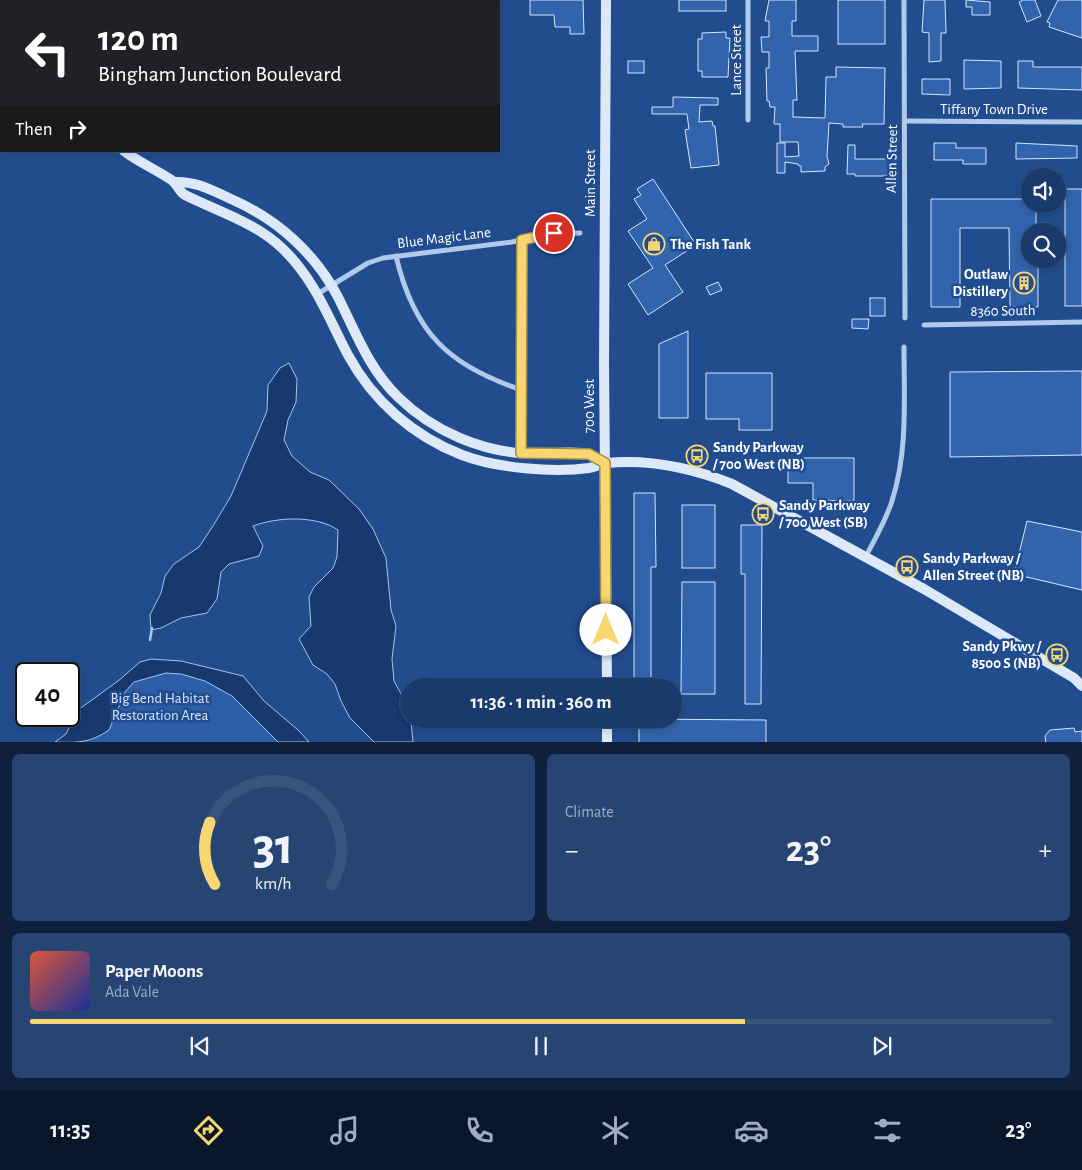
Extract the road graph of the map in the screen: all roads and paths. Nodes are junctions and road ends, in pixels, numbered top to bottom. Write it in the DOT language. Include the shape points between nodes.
graph roads {
  1 [pos="606,0"];
  2 [pos="748,0"];
  3 [pos="904,0"];
  4 [pos="748,120"];
  5 [pos="905,120"];
  6 [pos="1082,122"];
  7 [pos="126,152"];
  8 [pos="174,182"];
  9 [pos="580,234"];
  10 [pos="522,240"];
  11 [pos="396,256"];
  12 [pos="331,285"];
  13 [pos="319,292"];
  14 [pos="905,318"];
  15 [pos="1082,322"];
  16 [pos="924,325"];
  17 [pos="904,347"];
  18 [pos="604,366"];
  19 [pos="522,390"];
  20 [pos="521,453"];
  21 [pos="605,463"];
  22 [pos="866,556"];
  23 [pos="607,678"];
  24 [pos="1082,686"];
  25 [pos="607,728"];
  26 [pos="607,742"];
  1 -- 18 [label="main road, Main Street"];
  2 -- 4 [label="street, Lance Street"];
  3 -- 5 [label="street, Allen Street"];
  5 -- 6 [label="street, Tiffany Town Drive"];
  5 -- 14 [label="street, Allen Street"];
  7 -- 8 [label="main road"];
  8 -- 12 [label="main road" via="191,181 269,219 302,247"];
  8 -- 13 [label="main road" via="182,194 240,219 273,240"];
  9 -- 10 [label="street, Blue Magic Lane" via="546,234"];
  10 -- 11 [label="street, Blue Magic Lane"];
  10 -- 19 [label="street"];
  11 -- 12 [label="street, Blue Magic Lane" via="368,264"];
  11 -- 19 [label="street" via="421,322 437,343 471,370"];
  12 -- 13 [label="street, Blue Magic Lane"];
  12 -- 20 [label="main road" via="369,361 407,406 458,438 492,449"];
  13 -- 21 [label="main road" via="347,353 366,383 393,413 427,438 473,458 513,467 589,468"];
  15 -- 16 [label="street, 8360 South"];
  17 -- 22 [label="street" via="901,464 890,508"];
  18 -- 21 [label="main road, 700 West"];
  19 -- 20 [label="street"];
  20 -- 21 [label="main road" via="589,454"];
  21 -- 22 [label="main road" via="658,464 699,471 732,484"];
  21 -- 23 [label="main road, 700 West"];
  22 -- 24 [label="main road" via="1074,678"];
  25 -- 26 [label="main road"];
}
